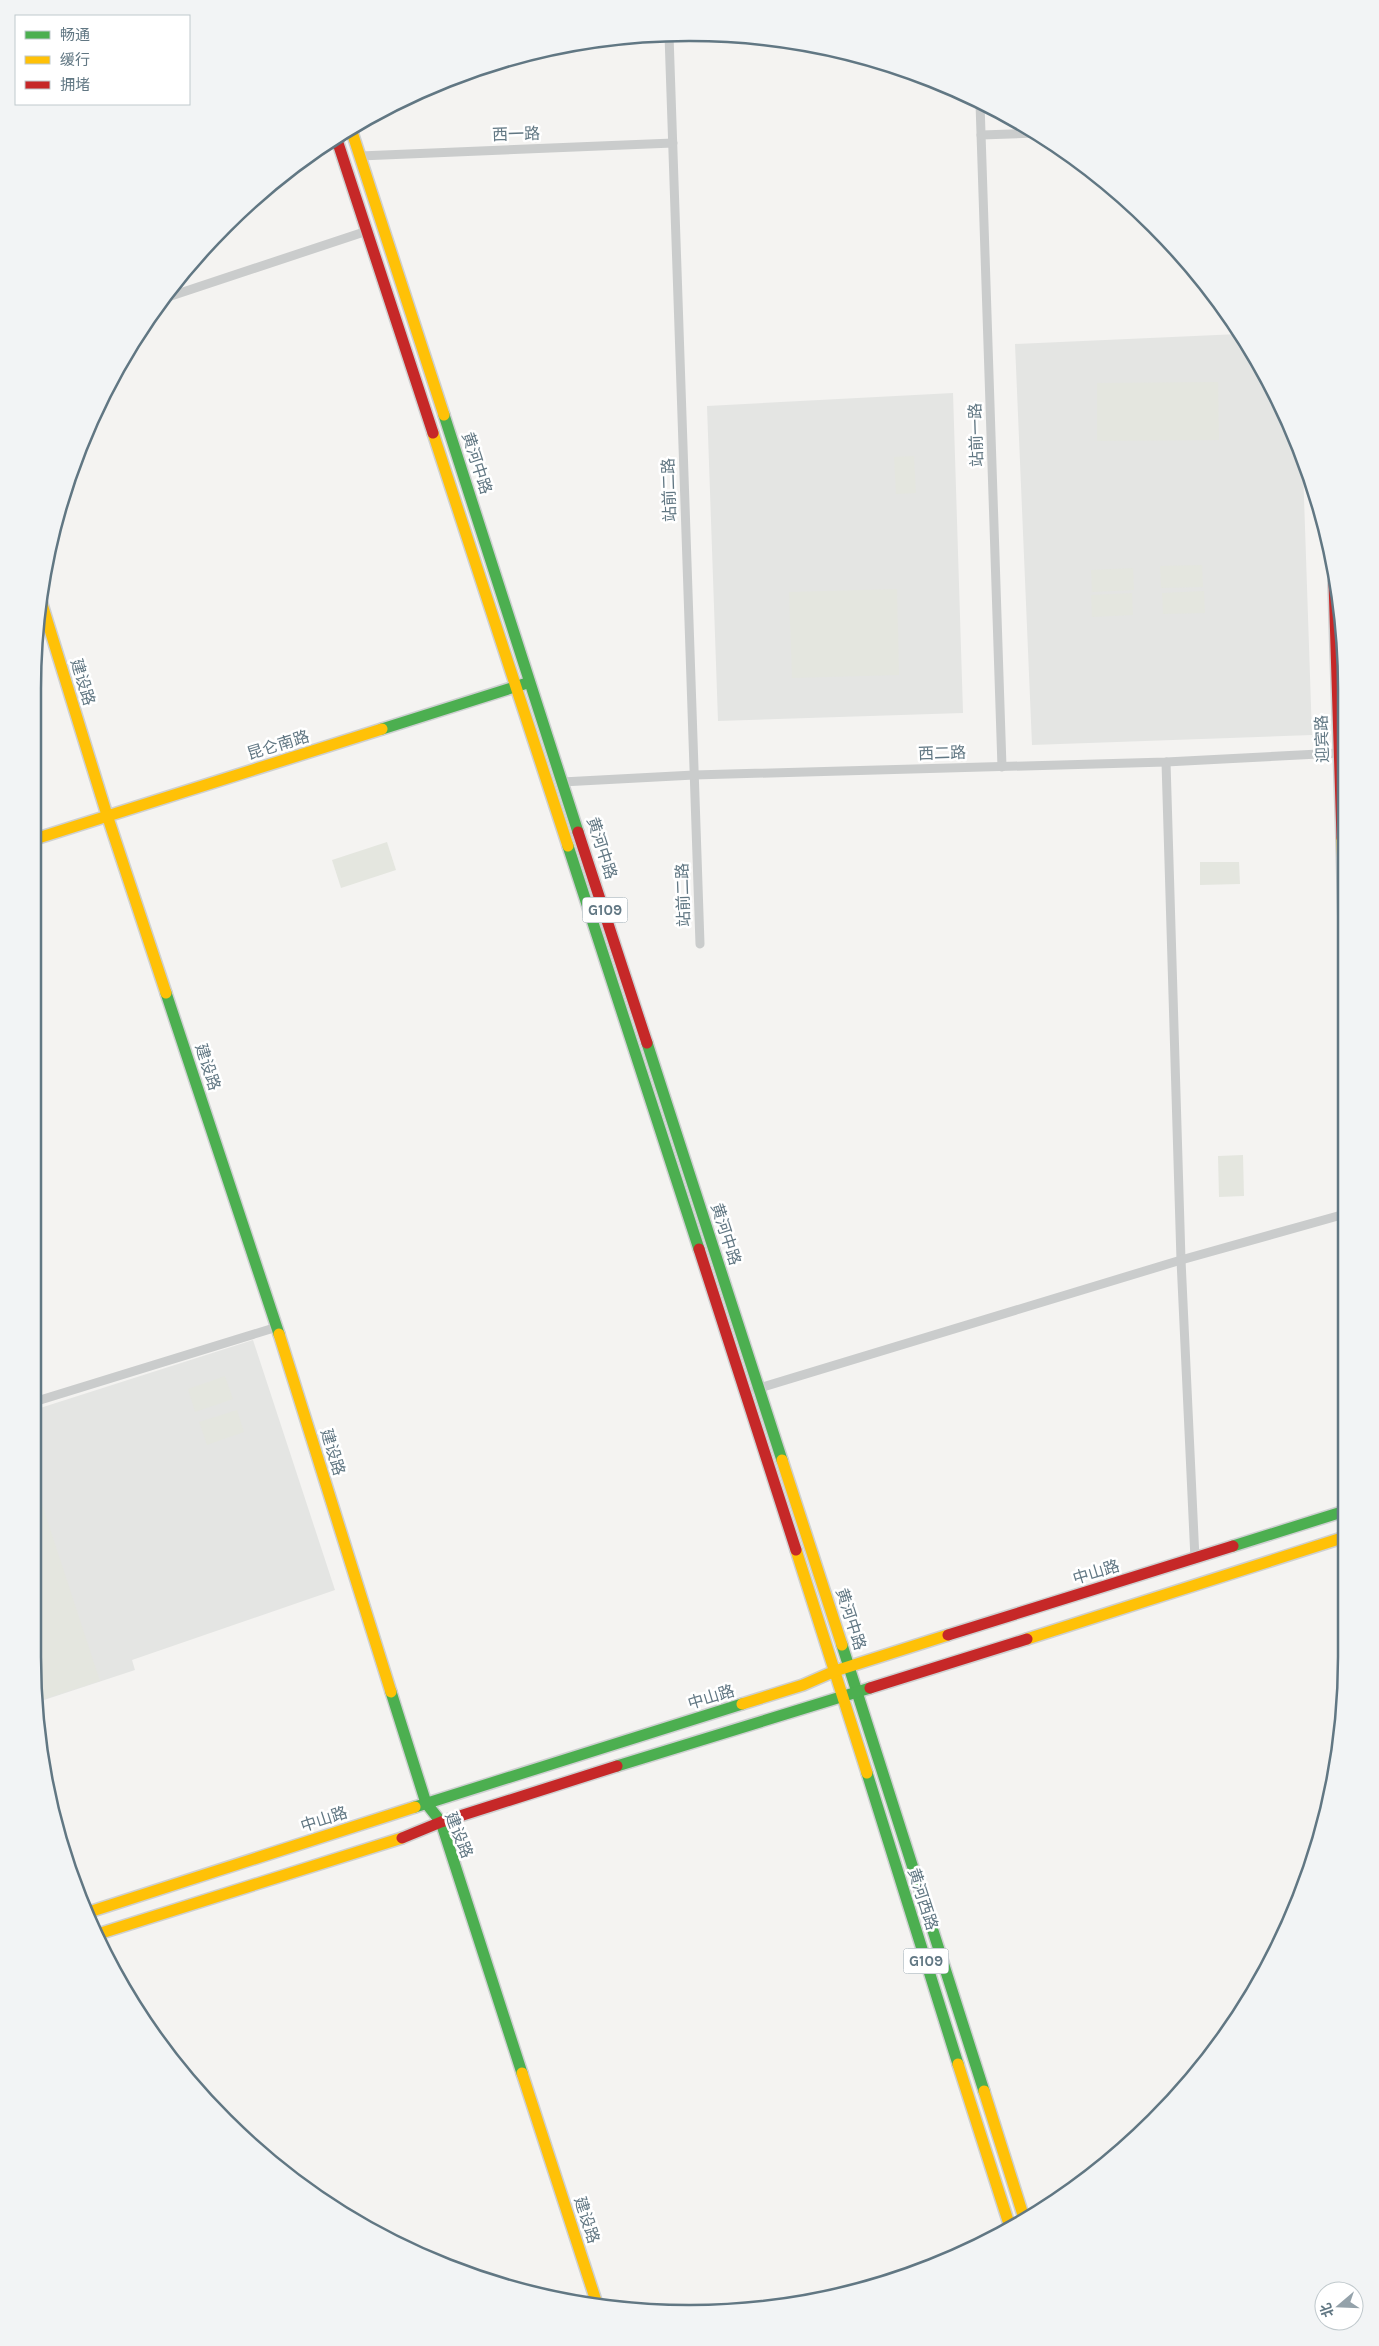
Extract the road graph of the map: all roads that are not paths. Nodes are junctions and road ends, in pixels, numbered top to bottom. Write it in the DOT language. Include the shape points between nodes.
graph roads {
  1 [pos="669,42"];
  2 [pos="980,110"];
  3 [pos="1023,133"];
  4 [pos="353,135"];
  5 [pos="981,135"];
  6 [pos="673,143"];
  7 [pos="338,144"];
  8 [pos="360,156"];
  9 [pos="367,231"];
  10 [pos="175,295"];
  11 [pos="46,616"];
  12 [pos="1335,640"];
  13 [pos="531,682"];
  14 [pos="514,687"];
  15 [pos="1338,753"];
  16 [pos="1166,762"];
  17 [pos="1002,767"];
  18 [pos="694,775"];
  19 [pos="563,781"];
  20 [pos="547,788"];
  21 [pos="108,815"];
  22 [pos="41,837"];
  23 [pos="700,944"];
  24 [pos="1338,1216"];
  25 [pos="1181,1260"];
  26 [pos="277,1327"];
  27 [pos="759,1388"];
  28 [pos="746,1392"];
  29 [pos="41,1400"];
  30 [pos="1338,1513"];
  31 [pos="1338,1539"];
  32 [pos="1195,1559"];
  33 [pos="849,1667"];
  34 [pos="835,1671"];
  35 [pos="856,1692"];
  36 [pos="841,1696"];
  37 [pos="426,1803"];
  38 [pos="440,1822"];
  39 [pos="93,1911"];
  40 [pos="103,1932"];
  41 [pos="1022,2213"];
  42 [pos="1008,2221"];
  43 [pos="595,2297"];
  1 -- 6 [label="street, 站前二路"];
  2 -- 5 [label="street, 站前一路"];
  3 -- 5 [label="street"];
  4 -- 8 [label="main road, 黄河中路 / G109"];
  5 -- 17 [label="street, 站前一路"];
  6 -- 8 [label="street, 西一路"];
  6 -- 18 [label="street, 站前二路"];
  7 -- 9 [label="main road, 黄河中路 / G109"];
  8 -- 13 [label="main road, 黄河中路 / G109"];
  9 -- 10 [label="street"];
  9 -- 14 [label="main road, 黄河中路 / G109"];
  11 -- 21 [label="main road, 建设路"];
  12 -- 15 [label="main road, 迎宾路"];
  13 -- 14 [label="main road, 昆仑南路"];
  13 -- 19 [label="main road, 黄河中路 / G109"];
  14 -- 20 [label="main road, 黄河中路 / G109"];
  14 -- 21 [label="main road, 昆仑南路"];
  15 -- 16 [label="street, 西二路"];
  16 -- 17 [label="street, 西二路"];
  16 -- 25 [label="street"];
  17 -- 18 [label="street, 西二路"];
  18 -- 19 [label="street, 西二路"];
  18 -- 23 [label="street, 站前二路"];
  19 -- 20 [label="street, 西二路"];
  19 -- 27 [label="main road, 黄河中路 / G109"];
  20 -- 28 [label="main road, 黄河中路 / G109"];
  21 -- 22 [label="main road, 昆仑南路"];
  21 -- 26 [label="main road, 建设路"];
  24 -- 25 [label="street"];
  25 -- 27 [label="street"];
  25 -- 32 [label="street"];
  26 -- 29 [label="street"];
  26 -- 37 [label="main road, 建设路"];
  27 -- 28 [label="street"];
  27 -- 33 [label="main road, 黄河中路 / G109"];
  28 -- 34 [label="main road, 黄河中路 / G109"];
  30 -- 32 [label="main road, 中山路"];
  31 -- 35 [label="main road"];
  32 -- 33 [label="main road, 中山路"];
  33 -- 34 [label="main road, 中山路"];
  33 -- 35 [label="main road, 黄河中路 / G109"];
  34 -- 36 [label="main road, 黄河中路 / G109"];
  34 -- 37 [label="main road, 中山路" via="803,1685"];
  35 -- 36 [label="main road"];
  35 -- 41 [label="main road, 黄河西路 / G109"];
  36 -- 38 [label="main road"];
  36 -- 42 [label="main road, 黄河西路 / G109"];
  37 -- 38 [label="main road, 建设路"];
  37 -- 39 [label="main road, 中山路"];
  38 -- 40 [label="main road" via="396,1840"];
  38 -- 43 [label="main road, 建设路"];
}
